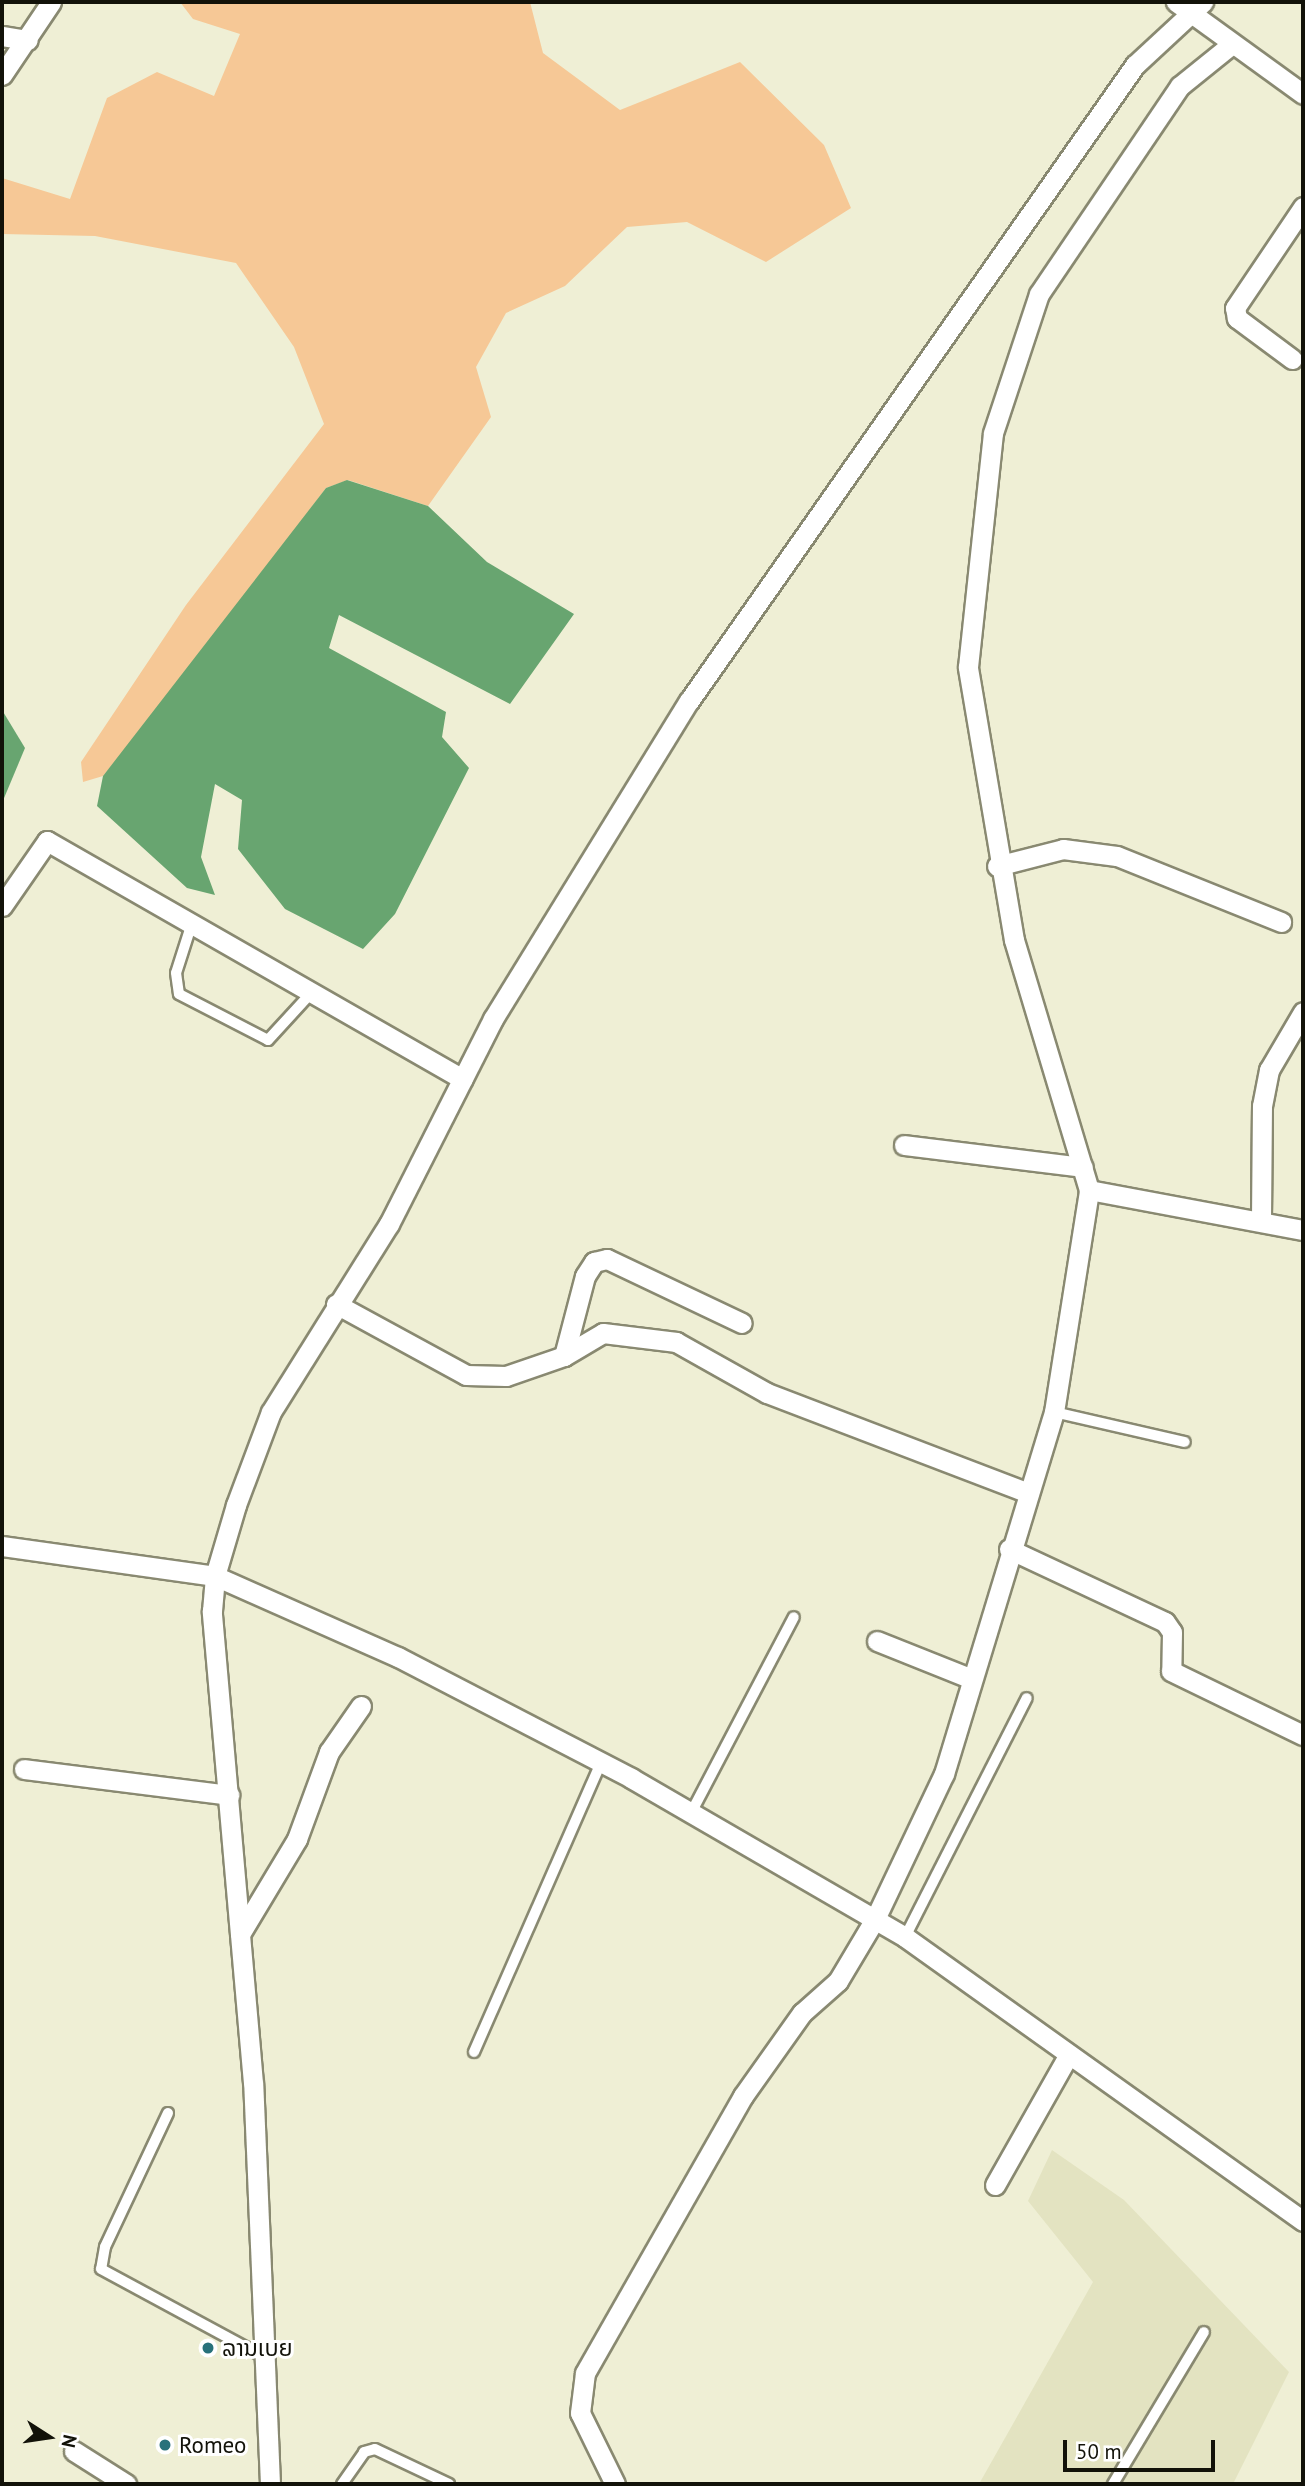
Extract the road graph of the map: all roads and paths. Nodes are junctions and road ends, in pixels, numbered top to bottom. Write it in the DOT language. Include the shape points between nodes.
graph roads {
  1 [pos="51,2"];
  2 [pos="1189,5"];
  3 [pos="2,36"];
  4 [pos="28,40"];
  5 [pos="1232,44"];
  6 [pos="2,75"];
  7 [pos="1303,94"];
  8 [pos="1303,206"];
  9 [pos="1292,359"];
  10 [pos="997,866"];
  11 [pos="2,906"];
  12 [pos="192,921"];
  13 [pos="1281,922"];
  14 [pos="313,992"];
  15 [pos="1303,1012"];
  16 [pos="463,1079"];
  17 [pos="904,1145"];
  18 [pos="1083,1167"];
  19 [pos="1088,1190"];
  20 [pos="1261,1219"];
  21 [pos="1303,1230"];
  22 [pos="336,1304"];
  23 [pos="742,1323"];
  24 [pos="564,1356"];
  25 [pos="1054,1412"];
  26 [pos="1185,1443"];
  27 [pos="1028,1493"];
  28 [pos="2,1546"];
  29 [pos="1009,1549"];
  30 [pos="215,1576"];
  31 [pos="794,1617"];
  32 [pos="877,1641"];
  33 [pos="972,1679"];
  34 [pos="1027,1698"];
  35 [pos="360,1706"];
  36 [pos="1303,1735"];
  37 [pos="601,1763"];
  38 [pos="24,1769"];
  39 [pos="229,1795"];
  40 [pos="691,1813"];
  41 [pos="875,1919"];
  42 [pos="240,1934"];
  43 [pos="905,1937"];
  44 [pos="474,2052"];
  45 [pos="1069,2054"];
  46 [pos="168,2113"];
  47 [pos="995,2186"];
  48 [pos="1303,2221"];
  49 [pos="1204,2332"];
  50 [pos="262,2356"];
  51 [pos="74,2451"];
  52 [pos="127,2484"];
  53 [pos="270,2484"];
  54 [pos="342,2484"];
  55 [pos="449,2484"];
  56 [pos="615,2484"];
  57 [pos="1113,2484"];
  1 -- 4 [label="street"];
  2 -- 5 [label="street"];
  2 -- 16 [label="street" via="1135,65 689,701"];
  3 -- 4 [label="street"];
  4 -- 6 [label="street"];
  5 -- 7 [label="street"];
  5 -- 10 [label="street" via="1181,86 1039,295 993,433 968,667"];
  8 -- 9 [label="street" via="1235,308 1237,318"];
  10 -- 13 [label="street" via="1063,849 1116,856"];
  10 -- 18 [label="street"];
  11 -- 12 [label="street" via="47,841"];
  12 -- 14 [label="street"];
  12 -- 14 [label="lane" via="176,973 179,994 268,1040"];
  14 -- 16 [label="street"];
  15 -- 20 [label="street" via="1269,1070 1262,1105"];
  16 -- 22 [label="street" via="389,1224"];
  17 -- 18 [label="street"];
  18 -- 19 [label="street"];
  19 -- 20 [label="street"];
  19 -- 25 [label="street"];
  20 -- 21 [label="street"];
  22 -- 24 [label="street" via="466,1375 506,1376"];
  22 -- 30 [label="street" via="271,1412"];
  23 -- 24 [label="street" via="607,1259 594,1262 585,1276"];
  24 -- 27 [label="street" via="603,1333 676,1342 767,1394"];
  25 -- 26 [label="lane"];
  25 -- 27 [label="street"];
  27 -- 29 [label="street"];
  28 -- 30 [label="street"];
  29 -- 33 [label="street"];
  29 -- 36 [label="street" via="1165,1622 1172,1632 1171,1671"];
  30 -- 37 [label="street" via="398,1657"];
  30 -- 39 [label="street"];
  31 -- 40 [label="lane"];
  32 -- 33 [label="street"];
  33 -- 41 [label="street" via="944,1774"];
  34 -- 43 [label="lane"];
  35 -- 42 [label="street" via="329,1752 297,1839"];
  37 -- 40 [label="street"];
  37 -- 44 [label="lane"];
  38 -- 39 [label="street"];
  39 -- 42 [label="street"];
  40 -- 41 [label="street"];
  41 -- 43 [label="street"];
  41 -- 56 [label="street" via="838,1981 802,2013 736,2108 585,2373 580,2413"];
  42 -- 50 [label="street" via="253,2083"];
  43 -- 45 [label="street"];
  45 -- 47 [label="street"];
  45 -- 48 [label="street"];
  46 -- 50 [label="lane" via="105,2247 101,2269"];
  49 -- 57 [label="lane"];
  50 -- 53 [label="street"];
  51 -- 52 [label="street"];
  54 -- 55 [label="lane" via="364,2452 375,2449"];
}
